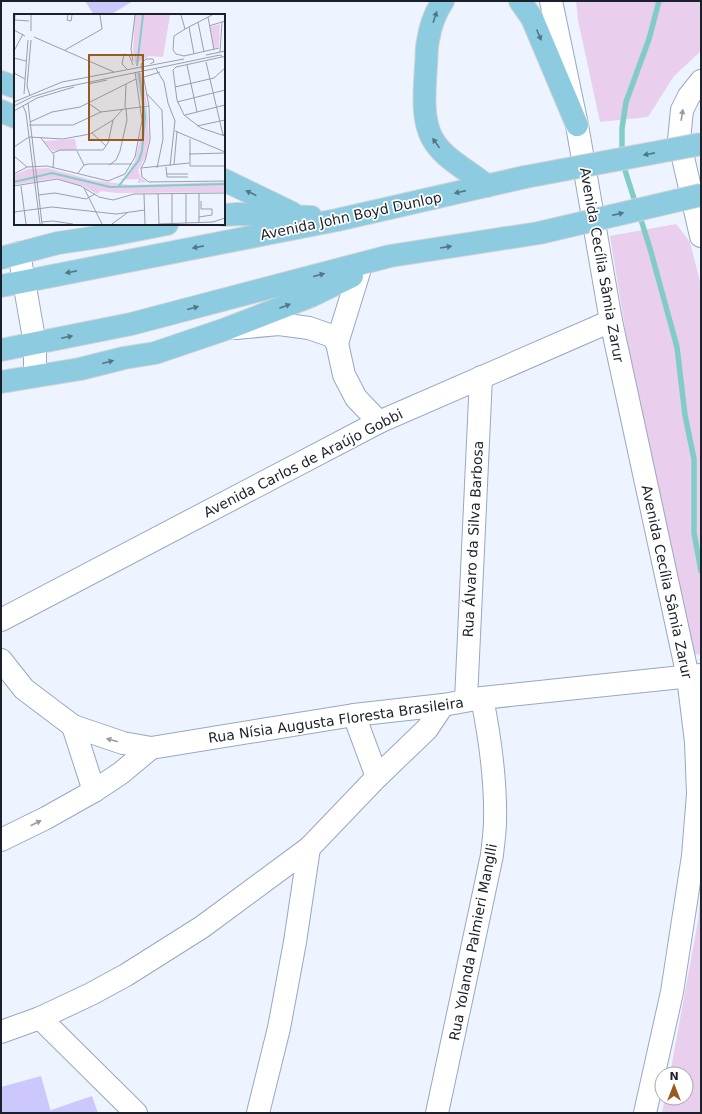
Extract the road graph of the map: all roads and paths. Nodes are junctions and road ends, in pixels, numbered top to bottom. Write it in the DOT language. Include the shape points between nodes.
graph roads {
  1 [pos="443,1"];
  2 [pos="520,1"];
  3 [pos="551,1"];
  4 [pos="701,81"];
  5 [pos="1,82"];
  6 [pos="14,88"];
  7 [pos="1,111"];
  8 [pos="14,117"];
  9 [pos="577,125"];
  10 [pos="701,144"];
  11 [pos="225,180"];
  12 [pos="487,186"];
  13 [pos="701,195"];
  14 [pos="225,215"];
  15 [pos="298,216"];
  16 [pos="337,220"];
  17 [pos="69,225"];
  18 [pos="163,225"];
  19 [pos="701,236"];
  20 [pos="58,243"];
  21 [pos="10,256"];
  22 [pos="390,256"];
  23 [pos="359,272"];
  24 [pos="24,281"];
  25 [pos="1,286"];
  26 [pos="611,321"];
  27 [pos="226,329"];
  28 [pos="337,343"];
  29 [pos="35,344"];
  30 [pos="1,350"];
  31 [pos="35,376"];
  32 [pos="481,377"];
  33 [pos="1,382"];
  34 [pos="379,422"];
  35 [pos="1,620"];
  36 [pos="1,660"];
  37 [pos="695,676"];
  38 [pos="474,699"];
  39 [pos="443,704"];
  40 [pos="354,715"];
  41 [pos="73,726"];
  42 [pos="151,748"];
  43 [pos="378,777"];
  44 [pos="94,791"];
  45 [pos="1,840"];
  46 [pos="309,848"];
  47 [pos="40,1018"];
  48 [pos="1,1032"];
  49 [pos="136,1113"];
  50 [pos="258,1113"];
  51 [pos="437,1113"];
  52 [pos="645,1113"];
  12 -- 1 [label="main road, one-way" via="443,152 432,138 426,120 427,42 435,13"];
  2 -- 9 [label="main road, one-way" via="532,18"];
  3 -- 9 [label="street, Avenida Cecília Sâmia Zarur"];
  19 -- 4 [label="street, one-way" via="679,140 682,110"];
  5 -- 6 [label="main road"];
  7 -- 8 [label="main road"];
  9 -- 26 [label="street, Avenida Cecília Sâmia Zarur"];
  10 -- 12 [label="main road, Avenida John Boyd Dunlop, one-way, bridge"];
  15 -- 11 [label="main road, one-way"];
  12 -- 16 [label="main road, Avenida John Boyd Dunlop, one-way"];
  22 -- 13 [label="main road, one-way, bridge" via="539,233"];
  14 -- 15 [label="main road"];
  15 -- 16 [label="main road"];
  16 -- 24 [label="main road, Avenida John Boyd Dunlop, one-way"];
  17 -- 20 [label="main road"];
  18 -- 20 [label="main road"];
  20 -- 21 [label="main road"];
  21 -- 24 [label="street"];
  22 -- 23 [label="main road"];
  29 -- 22 [label="main road, one-way" via="131,324"];
  27 -- 23 [label="main road, one-way" via="310,296"];
  23 -- 28 [label="street"];
  24 -- 25 [label="main road, Avenida John Boyd Dunlop"];
  24 -- 29 [label="street"];
  26 -- 32 [label="street, Avenida Carlos de Araújo Gobbi"];
  26 -- 37 [label="street, Avenida Cecília Sâmia Zarur"];
  27 -- 28 [label="street" via="287,325 324,333 332,336"];
  31 -- 27 [label="main road, one-way" via="155,353"];
  28 -- 34 [label="street" via="344,375 356,398"];
  29 -- 30 [label="main road"];
  29 -- 31 [label="street"];
  31 -- 33 [label="main road"];
  32 -- 34 [label="street, Avenida Carlos de Araújo Gobbi"];
  32 -- 38 [label="street, Rua Álvaro da Silva Barbosa"];
  34 -- 35 [label="street, Avenida Carlos de Araújo Gobbi"];
  36 -- 41 [label="street, Rua Nísia Augusta Floresta Brasileira" via="24,689"];
  37 -- 38 [label="street, Rua Nísia Augusta Floresta Brasileira"];
  37 -- 52 [label="street, Avenida Cecília Sâmia Zarur" via="698,794 693,856 672,992"];
  38 -- 39 [label="street, Rua Nísia Augusta Floresta Brasileira"];
  38 -- 51 [label="street, Rua Yolanda Palmieri Manglli" via="488,724 495,822 492,855"];
  39 -- 40 [label="street, Rua Nísia Augusta Floresta Brasileira"];
  39 -- 43 [label="street" via="427,729"];
  40 -- 42 [label="street, Rua Nísia Augusta Floresta Brasileira"];
  40 -- 43 [label="street"];
  42 -- 41 [label="street, Rua Nísia Augusta Floresta Brasileira, one-way" via="123,743"];
  41 -- 44 [label="street"];
  42 -- 44 [label="street"];
  43 -- 46 [label="street"];
  45 -- 44 [label="street, one-way"];
  46 -- 47 [label="street" via="169,949 119,979"];
  46 -- 50 [label="street" via="279,1028"];
  47 -- 48 [label="street"];
  47 -- 49 [label="street"];
}
